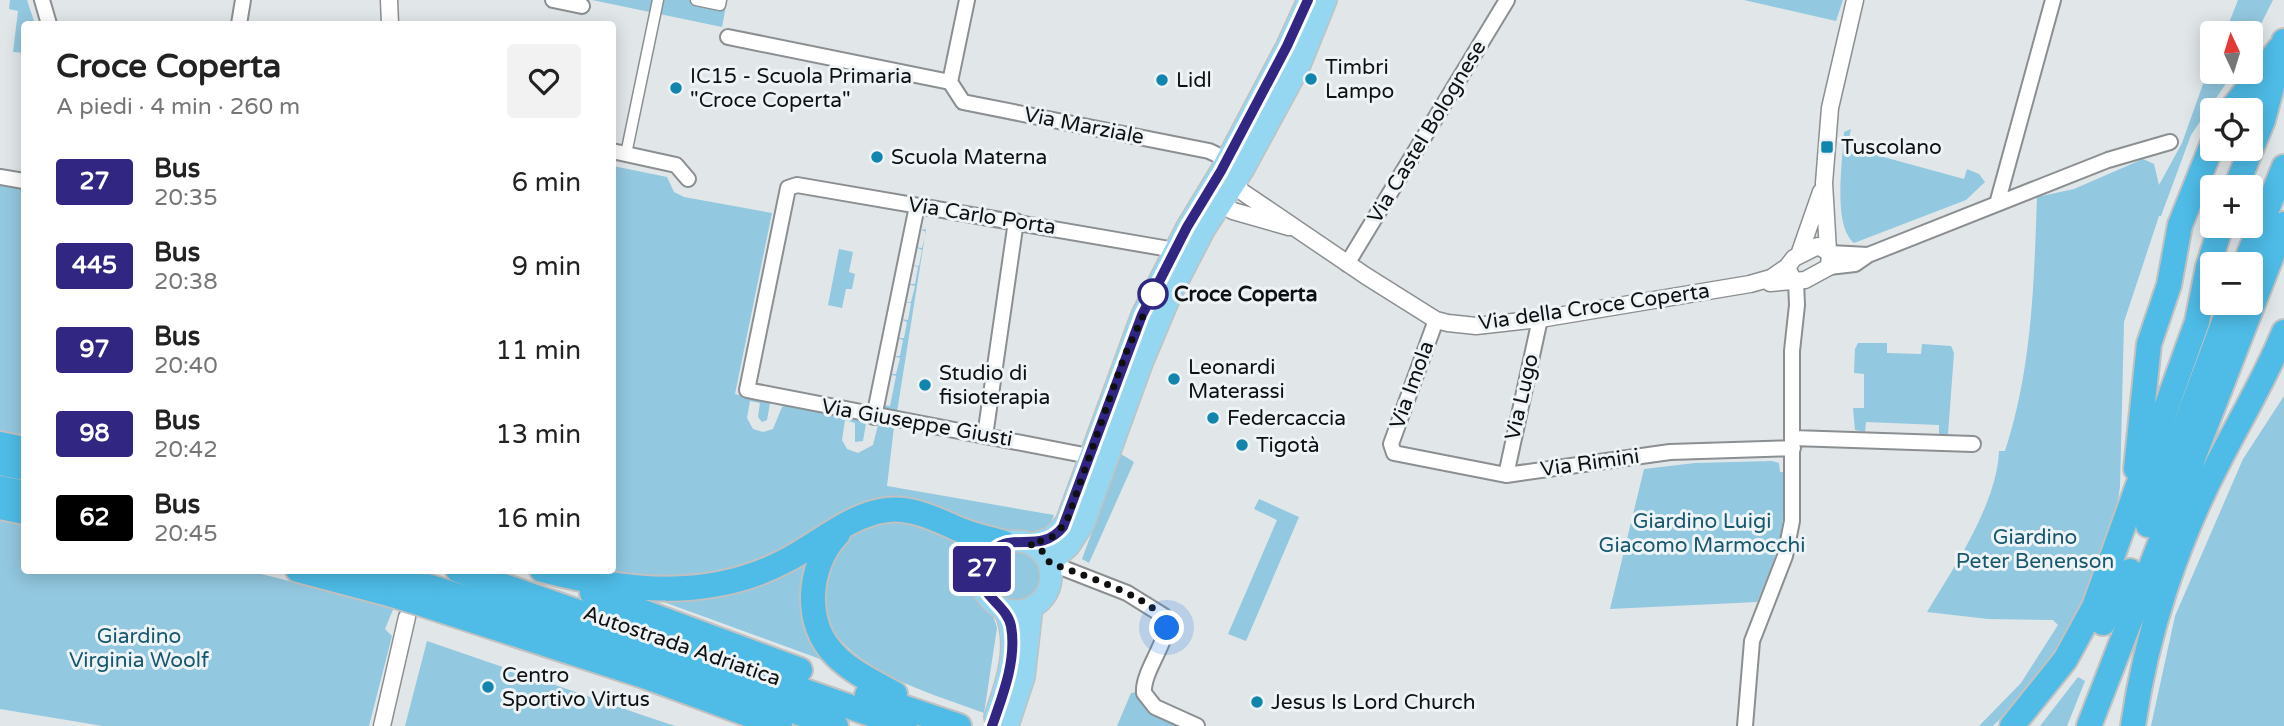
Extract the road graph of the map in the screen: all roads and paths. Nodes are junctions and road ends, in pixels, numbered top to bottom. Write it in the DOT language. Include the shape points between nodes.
graph roads {
  1 [pos="41,0"];
  2 [pos="243,0"];
  3 [pos="389,0"];
  4 [pos="553,0"];
  5 [pos="658,0"];
  6 [pos="696,0"];
  7 [pos="721,0"];
  8 [pos="967,0"];
  9 [pos="1507,0"];
  10 [pos="1855,0"];
  11 [pos="2053,0"];
  12 [pos="1310,1"];
  13 [pos="584,3"];
  14 [pos="48,21"];
  15 [pos="240,21"];
  16 [pos="390,21"];
  17 [pos="728,37"];
  18 [pos="2283,43"];
  19 [pos="950,82"];
  20 [pos="2240,98"];
  21 [pos="2170,142"];
  22 [pos="620,152"];
  23 [pos="2284,156"];
  24 [pos="1226,159"];
  25 [pos="2206,161"];
  26 [pos="2284,167"];
  27 [pos="2241,175"];
  28 [pos="0,177"];
  29 [pos="688,179"];
  30 [pos="21,180"];
  31 [pos="1226,180"];
  32 [pos="1824,183"];
  33 [pos="1221,204"];
  34 [pos="1997,204"];
  35 [pos="917,206"];
  36 [pos="1016,221"];
  37 [pos="2277,226"];
  38 [pos="1298,230"];
  39 [pos="2217,238"];
  40 [pos="1175,250"];
  41 [pos="2255,252"];
  42 [pos="1799,255"];
  43 [pos="1829,257"];
  44 [pos="1347,264"];
  45 [pos="1796,277"];
  46 [pos="2226,315"];
  47 [pos="1540,319"];
  48 [pos="1436,320"];
  49 [pos="2284,332"];
  50 [pos="747,390"];
  51 [pos="874,416"];
  52 [pos="985,436"];
  53 [pos="1793,443"];
  54 [pos="0,444"];
  55 [pos="1973,444"];
  56 [pos="21,448"];
  57 [pos="1391,450"];
  58 [pos="1088,456"];
  59 [pos="0,463"];
  60 [pos="2191,463"];
  61 [pos="21,467"];
  62 [pos="1506,475"];
  63 [pos="0,488"];
  64 [pos="21,492"];
  65 [pos="0,507"];
  66 [pos="21,511"];
  67 [pos="2129,514"];
  68 [pos="845,527"];
  69 [pos="964,531"];
  70 [pos="1004,543"];
  71 [pos="1030,544"];
  72 [pos="1050,563"];
  73 [pos="2130,571"];
  74 [pos="981,573"];
  75 [pos="315,574"];
  76 [pos="378,574"];
  77 [pos="469,574"];
  78 [pos="534,574"];
  79 [pos="564,574"];
  80 [pos="410,596"];
  81 [pos="1032,607"];
  82 [pos="1004,609"];
  83 [pos="382,726"];
  84 [pos="780,726"];
  85 [pos="835,726"];
  86 [pos="905,726"];
  87 [pos="959,726"];
  88 [pos="1197,726"];
  89 [pos="1745,726"];
  90 [pos="2012,726"];
  91 [pos="2033,726"];
  92 [pos="2074,726"];
  93 [pos="2088,726"];
  94 [pos="2118,726"];
  95 [pos="2135,726"];
  1 -- 14 [label="street"];
  2 -- 15 [label="street"];
  3 -- 16 [label="street"];
  4 -- 13 [label="street"];
  5 -- 22 [label="street"];
  6 -- 7 [label="street" via="720,5"];
  8 -- 19 [label="street"];
  9 -- 44 [label="street, Via Castel Bolognese"];
  10 -- 32 [label="street" via="1830,108"];
  11 -- 34 [label="street"];
  12 -- 24 [label="main road"];
  12 -- 31 [label="main road" via="1299,67"];
  17 -- 19 [label="street"];
  18 -- 20 [label="highway"];
  18 -- 27 [label="highway" via="2263,120"];
  19 -- 24 [label="street, Via Marziale" via="962,102 1209,151"];
  21 -- 34 [label="street, Via della Croce Coperta" via="2108,160"];
  22 -- 29 [label="street" via="676,165"];
  23 -- 37 [label="highway"];
  24 -- 31 [label="main road"];
  25 -- 67 [label="highway" via="2180,225 2169,285 2150,344"];
  26 -- 37 [label="highway"];
  28 -- 30 [label="street"];
  31 -- 33 [label="main road"];
  31 -- 38 [label="street, Via della Croce Coperta"];
  31 -- 40 [label="main road"];
  32 -- 42 [label="street"];
  32 -- 43 [label="street"];
  33 -- 38 [label="street, Via della Croce Coperta"];
  33 -- 72 [label="main road" via="1154,331 1084,523"];
  34 -- 43 [label="street, Via della Croce Coperta" via="1855,264"];
  35 -- 36 [label="street, Via Carlo Porta"];
  35 -- 50 [label="street, Via Carlo Porta" via="790,186"];
  35 -- 51 [label="street"];
  36 -- 40 [label="street, Via Carlo Porta"];
  36 -- 52 [label="street"];
  37 -- 41 [label="highway"];
  37 -- 60 [label="highway"];
  38 -- 44 [label="street, Via della Croce Coperta"];
  39 -- 67 [label="highway" via="2197,322"];
  40 -- 58 [label="main road" via="1125,355"];
  42 -- 43 [label="street, Via della Croce Coperta" via="1818,246"];
  42 -- 45 [label="street" via="1791,260"];
  43 -- 45 [label="street, Via della Croce Coperta"];
  44 -- 48 [label="street, Via della Croce Coperta"];
  45 -- 47 [label="street, Via della Croce Coperta"];
  45 -- 53 [label="street"];
  46 -- 73 [label="highway"];
  47 -- 48 [label="street, Via della Croce Coperta" via="1476,326"];
  47 -- 62 [label="street, Via Lugo"];
  48 -- 57 [label="street, Via Imola"];
  49 -- 95 [label="highway" via="2218,463 2183,545 2159,609"];
  50 -- 51 [label="street, Via Giuseppe Giusti"];
  51 -- 52 [label="street, Via Giuseppe Giusti"];
  52 -- 58 [label="street, Via Giuseppe Giusti"];
  53 -- 55 [label="street, Via Rimini"];
  53 -- 62 [label="street, Via Rimini" via="1670,452"];
  53 -- 89 [label="street" via="1789,538 1752,641"];
  54 -- 56 [label="highway"];
  57 -- 62 [label="street, Via Rimini"];
  58 -- 71 [label="main road" via="1062,530"];
  59 -- 61 [label="highway"];
  60 -- 93 [label="highway"];
  60 -- 94 [label="highway" via="2137,629"];
  63 -- 64 [label="highway"];
  65 -- 66 [label="highway"];
  67 -- 90 [label="highway" via="2082,632 2047,686"];
  68 -- 69 [label="highway" via="877,512 901,510"];
  68 -- 79 [label="highway" via="767,570 696,589 640,588"];
  68 -- 87 [label="highway" via="827,547 814,581 814,609 822,636 836,657 851,668"];
  69 -- 70 [label="highway"];
  69 -- 74 [label="highway" via="976,546"];
  70 -- 71 [label="main road"];
  70 -- 74 [label="main road" via="989,555"];
  71 -- 72 [label="main road"];
  72 -- 81 [label="main road" via="1048,589"];
  72 -- 88 [label="street" via="1127,593 1166,618 1167,628 1146,676 1144,693 1155,707"];
  73 -- 91 [label="highway" via="2089,650"];
  73 -- 92 [label="highway"];
  74 -- 82 [label="main road" via="985,592"];
  75 -- 80 [label="highway"];
  76 -- 80 [label="highway, Autostrada Adriatica"];
  77 -- 86 [label="highway, Autostrada Adriatica"];
  78 -- 87 [label="highway"];
  80 -- 83 [label="street"];
  80 -- 84 [label="highway"];
  80 -- 85 [label="highway, Autostrada Adriatica" via="539,621"];
  81 -- 82 [label="main road"];
  81 -- 82 [label="main road" via="1024,677 1002,719 1011,653"];
}
